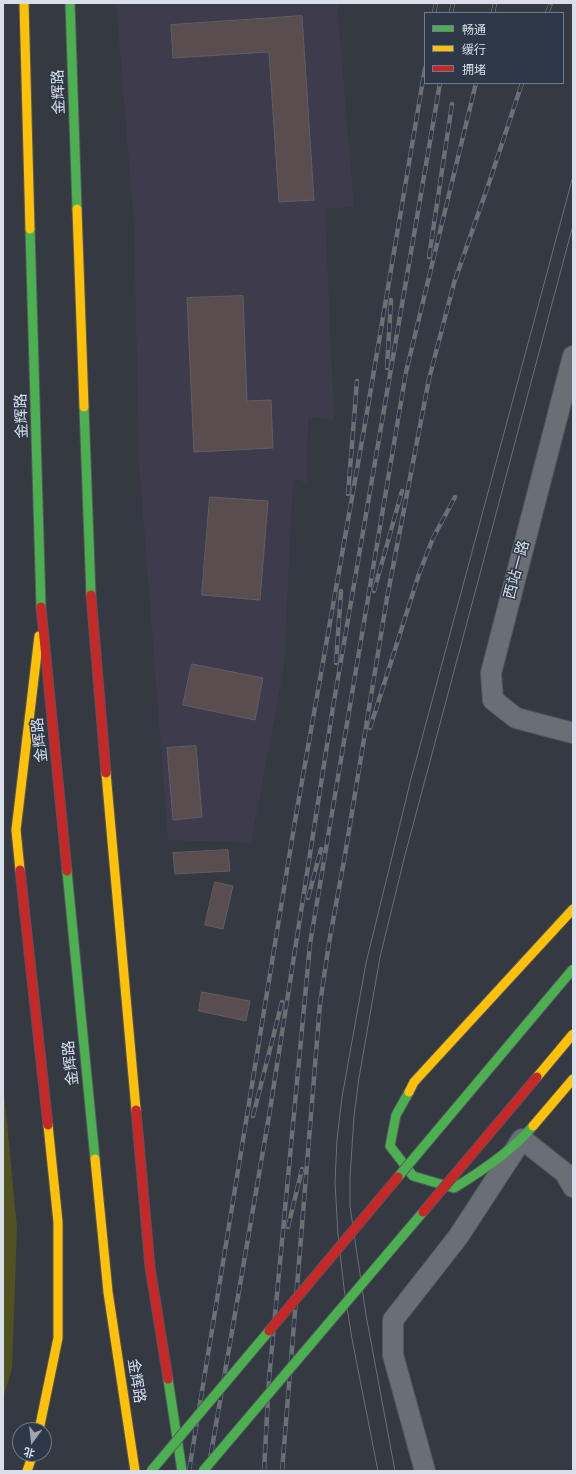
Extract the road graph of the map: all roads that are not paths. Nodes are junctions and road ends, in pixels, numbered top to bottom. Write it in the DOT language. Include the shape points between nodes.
graph roads {
  1 [pos="24,3"];
  2 [pos="70,3"];
  3 [pos="573,356"];
  4 [pos="42,612"];
  5 [pos="573,733"];
  6 [pos="573,909"];
  7 [pos="573,969"];
  8 [pos="573,1034"];
  9 [pos="573,1079"];
  10 [pos="522,1139"];
  11 [pos="573,1187"];
  12 [pos="41,1422"];
  13 [pos="135,1471"];
  14 [pos="151,1471"];
  15 [pos="182,1471"];
  16 [pos="203,1471"];
  17 [pos="425,1471"];
  1 -- 4 [label="main road, 金辉路"];
  2 -- 15 [label="main road, 金辉路" via="91,608 150,1267"];
  3 -- 5 [label="street, 西站一路" via="491,673 493,700 516,718"];
  4 -- 12 [label="main road" via="16,830 58,1222 58,1338"];
  4 -- 13 [label="main road, 金辉路" via="108,1292"];
  6 -- 10 [label="main road" via="414,1082 396,1115 390,1146 413,1176 454,1188"];
  7 -- 14 [label="main road, bridge"];
  8 -- 16 [label="main road, bridge"];
  9 -- 10 [label="main road"];
  10 -- 11 [label="street" via="565,1173"];
  10 -- 17 [label="street" via="458,1237 393,1320 393,1355"];
}
